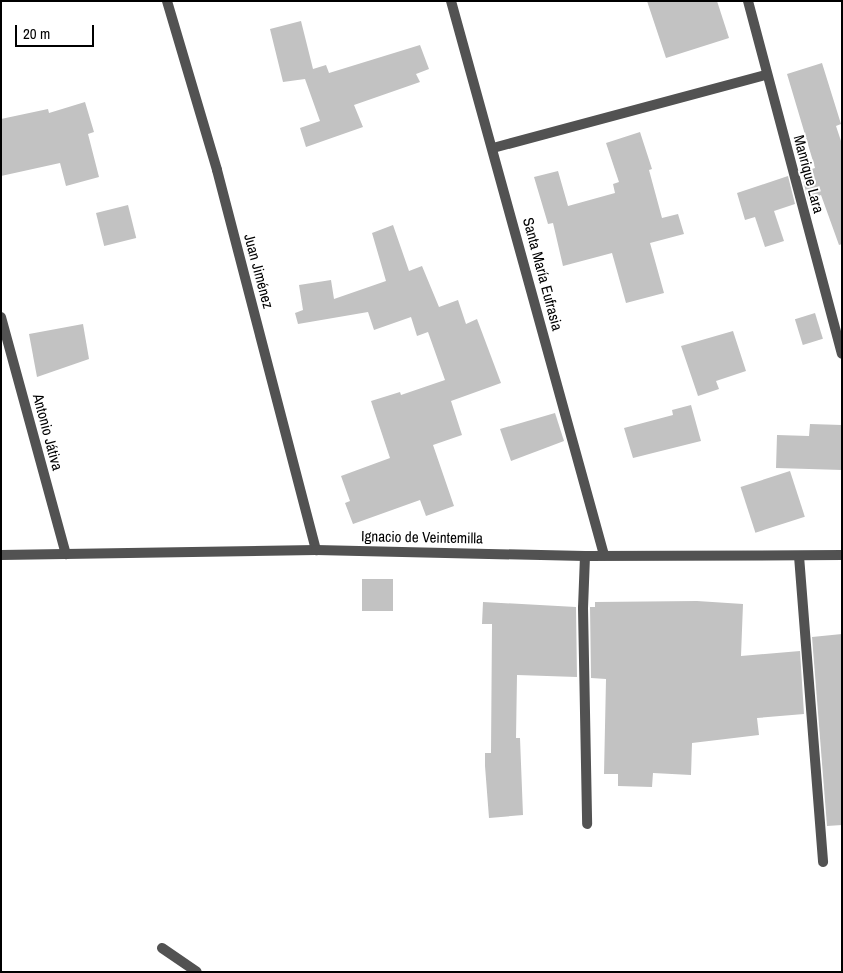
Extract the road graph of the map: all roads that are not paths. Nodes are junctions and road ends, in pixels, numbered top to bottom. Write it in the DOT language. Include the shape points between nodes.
graph roads {
  1 [pos="167,1"];
  2 [pos="451,1"];
  3 [pos="748,1"];
  4 [pos="766,75"];
  5 [pos="493,148"];
  6 [pos="1,317"];
  7 [pos="842,354"];
  8 [pos="316,550"];
  9 [pos="66,554"];
  10 [pos="1,555"];
  11 [pos="604,555"];
  12 [pos="842,555"];
  13 [pos="585,556"];
  14 [pos="799,556"];
  15 [pos="588,824"];
  16 [pos="823,862"];
  17 [pos="162,948"];
  18 [pos="197,972"];
  1 -- 8 [label="street, Juan Jiménez" via="217,170"];
  2 -- 5 [label="street, Santa María Eufrasia"];
  3 -- 4 [label="street, Manrique Lara"];
  4 -- 5 [label="street"];
  4 -- 7 [label="street, Manrique Lara"];
  5 -- 11 [label="street, Santa María Eufrasia"];
  6 -- 9 [label="street, Antonio Játiva"];
  8 -- 9 [label="street, Ignacio de Veintemilla"];
  8 -- 13 [label="street, Ignacio de Veintemilla"];
  9 -- 10 [label="street, Ignacio de Veintemilla"];
  11 -- 13 [label="street, Ignacio de Veintemilla"];
  11 -- 14 [label="street, Ignacio de Veintemilla"];
  12 -- 14 [label="street, Ignacio de Veintemilla"];
  13 -- 15 [label="street" via="583,608"];
  14 -- 16 [label="street"];
  17 -- 18 [label="street"];
}
